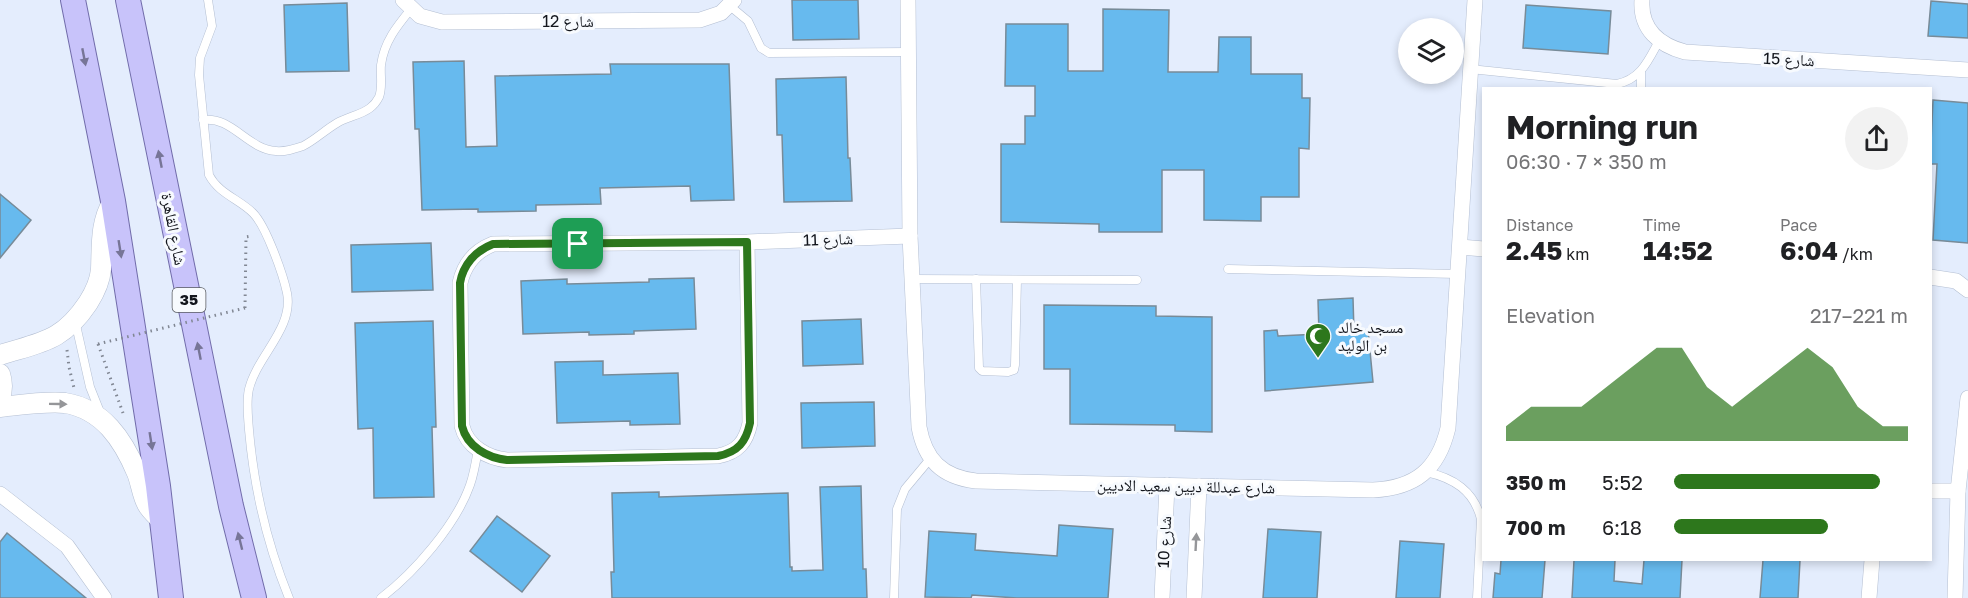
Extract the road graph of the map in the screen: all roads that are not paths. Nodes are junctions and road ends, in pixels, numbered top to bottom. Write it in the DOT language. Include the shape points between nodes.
graph roads {
  1 [pos="73,0"];
  2 [pos="128,0"];
  3 [pos="208,0"];
  4 [pos="908,0"];
  5 [pos="1475,0"];
  6 [pos="1642,0"];
  7 [pos="732,3"];
  8 [pos="407,5"];
  9 [pos="1659,41"];
  10 [pos="908,52"];
  11 [pos="1470,69"];
  12 [pos="1968,70"];
  13 [pos="1641,72"];
  14 [pos="1641,87"];
  15 [pos="202,120"];
  16 [pos="113,201"];
  17 [pos="910,236"];
  18 [pos="747,242"];
  19 [pos="1460,247"];
  20 [pos="1482,249"];
  21 [pos="1228,269"];
  22 [pos="1458,274"];
  23 [pos="1932,277"];
  24 [pos="912,279"];
  25 [pos="976,279"];
  26 [pos="1017,280"];
  27 [pos="1137,280"];
  28 [pos="1968,290"];
  29 [pos="81,313"];
  30 [pos="0,355"];
  31 [pos="0,374"];
  32 [pos="0,398"];
  33 [pos="1968,398"];
  34 [pos="0,407"];
  35 [pos="105,423"];
  36 [pos="478,449"];
  37 [pos="930,459"];
  38 [pos="1426,472"];
  39 [pos="1167,485"];
  40 [pos="1199,486"];
  41 [pos="1932,491"];
  42 [pos="1958,491"];
  43 [pos="0,494"];
  44 [pos="162,521"];
  45 [pos="1872,561"];
  46 [pos="104,598"];
  47 [pos="171,598"];
  48 [pos="254,598"];
  49 [pos="289,598"];
  50 [pos="381,598"];
  51 [pos="894,598"];
  52 [pos="1162,598"];
  53 [pos="1194,598"];
  54 [pos="1477,598"];
  55 [pos="1869,598"];
  56 [pos="1955,598"];
  1 -- 16 [label="main road, one-way"];
  48 -- 2 [label="main road, شارع القاهرة / 35, one-way" via="231,506"];
  3 -- 15 [label="lane" via="212,26 199,66"];
  4 -- 10 [label="street"];
  5 -- 11 [label="street"];
  6 -- 9 [label="street" via="1645,25"];
  7 -- 8 [label="street, شارع 12" via="711,18 676,21 442,22 420,16"];
  7 -- 10 [label="lane" via="748,21 761,48 769,53"];
  8 -- 15 [label="lane" via="383,53 376,102 304,145 291,150 263,149 224,122"];
  9 -- 12 [label="street, شارع 15" via="1685,52"];
  9 -- 13 [label="lane"];
  10 -- 17 [label="street"];
  11 -- 13 [label="lane" via="1617,84"];
  11 -- 19 [label="street"];
  13 -- 14 [label="lane"];
  15 -- 49 [label="lane" via="212,182 252,211 266,232 287,292 282,326 251,380 247,402 262,516"];
  16 -- 29 [label="street" via="102,229 99,282"];
  16 -- 44 [label="main road, one-way"];
  17 -- 18 [label="street, شارع 11"];
  17 -- 24 [label="street"];
  18 -- 36 [label="street" via="750,423 738,448 718,456 507,460"];
  18 -- 36 [label="street, شارع 11" via="493,244 478,252 460,283 462,426"];
  19 -- 20 [label="street"];
  19 -- 22 [label="street"];
  21 -- 22 [label="lane"];
  22 -- 38 [label="street" via="1448,428 1438,457"];
  23 -- 28 [label="street" via="1956,281"];
  24 -- 25 [label="lane"];
  24 -- 37 [label="street" via="920,427"];
  25 -- 26 [label="lane"];
  25 -- 26 [label="lane" via="979,368 1008,372 1016,365"];
  26 -- 27 [label="lane"];
  29 -- 30 [label="street" via="65,330 33,346"];
  29 -- 35 [label="lane" via="77,332 90,387"];
  31 -- 32 [label="street"];
  33 -- 42 [label="street"];
  34 -- 35 [label="street, one-way" via="63,403 92,412"];
  35 -- 44 [label="street" via="127,450 147,504"];
  36 -- 50 [label="lane" via="470,487 442,534"];
  37 -- 39 [label="street, شارع عبدللة ديين سعيد الاديين" via="946,473 966,480"];
  37 -- 51 [label="lane" via="905,489 897,509"];
  38 -- 40 [label="street, شارع عبدللة ديين سعيد الاديين" via="1412,482 1390,489"];
  38 -- 54 [label="lane" via="1455,483 1478,507 1481,519"];
  39 -- 40 [label="street, شارع عبدللة ديين سعيد الاديين"];
  39 -- 52 [label="street, شارع 10"];
  53 -- 40 [label="street, شارع 10, one-way"];
  41 -- 42 [label="street"];
  42 -- 56 [label="street"];
  43 -- 46 [label="street" via="67,546"];
  44 -- 47 [label="main road"];
  45 -- 55 [label="street"];
}
